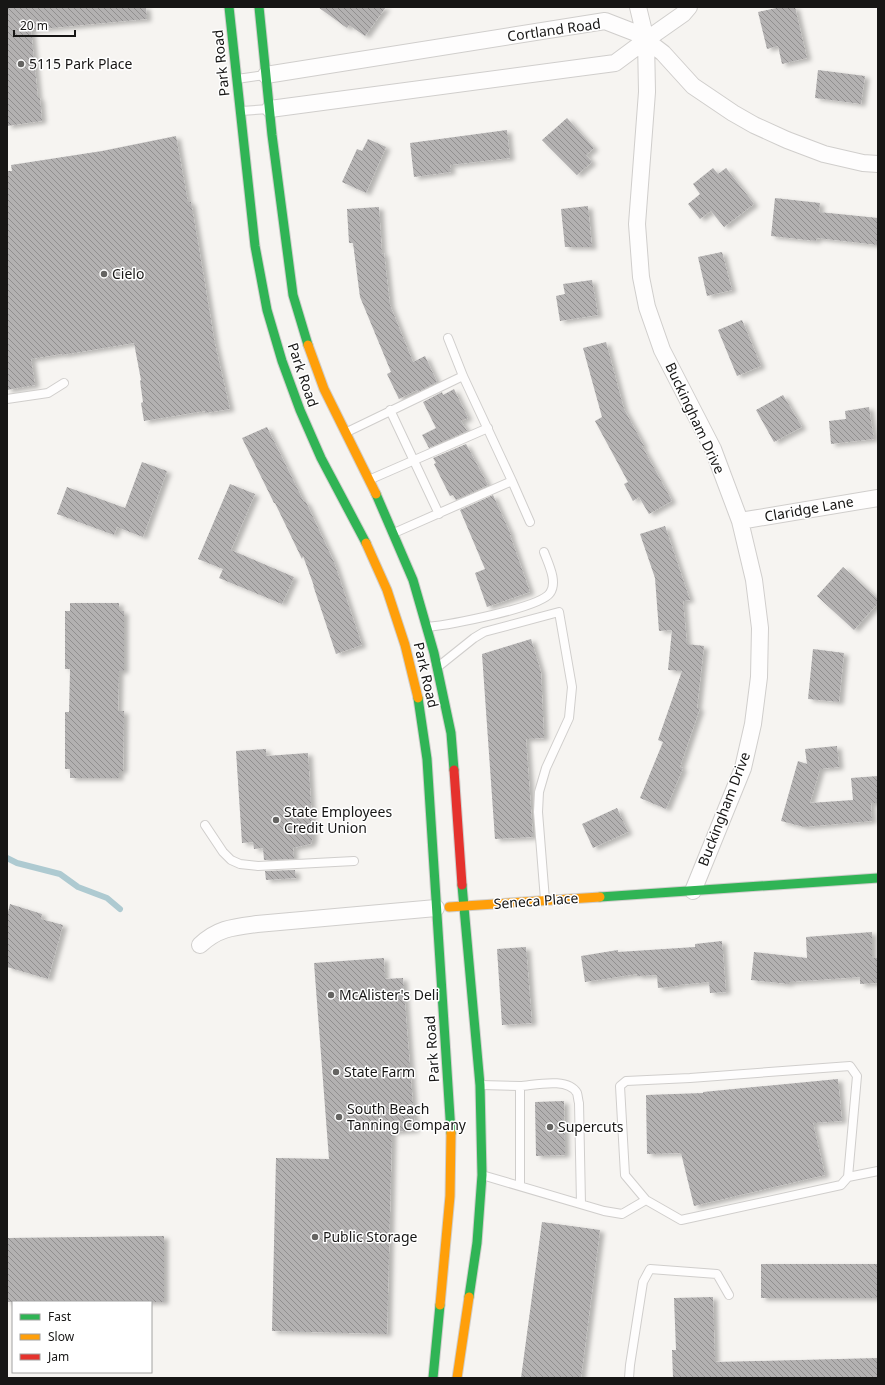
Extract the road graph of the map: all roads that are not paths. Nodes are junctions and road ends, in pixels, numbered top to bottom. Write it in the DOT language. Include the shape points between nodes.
graph roads {
  1 [pos="229,7"];
  2 [pos="259,7"];
  3 [pos="638,7"];
  4 [pos="689,7"];
  5 [pos="646,40"];
  6 [pos="266,75"];
  7 [pos="237,79"];
  8 [pos="270,109"];
  9 [pos="240,111"];
  10 [pos="878,164"];
  11 [pos="448,338"];
  12 [pos="463,376"];
  13 [pos="64,383"];
  14 [pos="7,399"];
  15 [pos="390,410"];
  16 [pos="488,428"];
  17 [pos="346,433"];
  18 [pos="415,461"];
  19 [pos="370,480"];
  20 [pos="512,481"];
  21 [pos="878,498"];
  22 [pos="440,514"];
  23 [pos="740,521"];
  24 [pos="530,522"];
  25 [pos="393,534"];
  26 [pos="544,552"];
  27 [pos="426,627"];
  28 [pos="437,667"];
  29 [pos="205,825"];
  30 [pos="354,861"];
  31 [pos="878,878"];
  32 [pos="693,891"];
  33 [pos="545,900"];
  34 [pos="464,906"];
  35 [pos="436,908"];
  36 [pos="200,945"];
  37 [pos="480,1086"];
  38 [pos="520,1086"];
  39 [pos="878,1171"];
  40 [pos="482,1175"];
  41 [pos="848,1177"];
  42 [pos="520,1186"];
  43 [pos="646,1200"];
  44 [pos="581,1204"];
  45 [pos="729,1295"];
  46 [pos="433,1378"];
  47 [pos="458,1378"];
  48 [pos="629,1378"];
  1 -- 7 [label="main road, Park Road"];
  2 -- 6 [label="main road, Park Road"];
  3 -- 5 [label="street, Buckingham Drive"];
  4 -- 5 [label="street"];
  5 -- 6 [label="street, Cortland Road" via="636,33 605,22"];
  5 -- 8 [label="street" via="616,63"];
  5 -- 10 [label="street, Cortland Road" via="663,53 693,86 754,125 824,154"];
  5 -- 23 [label="street, Buckingham Drive" via="647,92 637,224 641,277 647,307 662,350 713,450"];
  6 -- 7 [label="lane"];
  6 -- 8 [label="main road, Park Road"];
  7 -- 9 [label="main road, Park Road"];
  8 -- 9 [label="lane"];
  8 -- 17 [label="main road, Park Road" via="293,295 324,389"];
  9 -- 35 [label="main road, Park Road" via="255,246 267,310 282,361 321,458 384,583 405,645 419,702 427,759"];
  11 -- 12 [label="lane"];
  12 -- 15 [label="lane"];
  12 -- 16 [label="lane"];
  13 -- 14 [label="lane" via="48,393"];
  15 -- 17 [label="lane"];
  15 -- 18 [label="lane"];
  16 -- 18 [label="lane"];
  16 -- 20 [label="lane"];
  17 -- 19 [label="main road, Park Road"];
  18 -- 19 [label="lane"];
  18 -- 22 [label="lane"];
  19 -- 25 [label="main road, Park Road"];
  20 -- 22 [label="lane"];
  20 -- 24 [label="lane"];
  21 -- 23 [label="street, Claridge Lane"];
  22 -- 25 [label="lane"];
  23 -- 32 [label="street, Buckingham Drive" via="754,580 760,628 759,677 753,724 743,768"];
  25 -- 27 [label="main road, Park Road" via="413,580"];
  26 -- 27 [label="lane" via="553,581 550,594 532,604"];
  27 -- 28 [label="main road, Park Road"];
  28 -- 33 [label="lane" via="484,632 559,612 572,687 569,718 546,768 540,792 538,812"];
  28 -- 34 [label="main road, Park Road" via="451,733"];
  29 -- 30 [label="lane" via="223,852 240,864 258,866"];
  31 -- 32 [label="main road, Seneca Place"];
  32 -- 33 [label="main road, Seneca Place"];
  33 -- 34 [label="main road, Seneca Place"];
  34 -- 35 [label="main road, Seneca Place"];
  34 -- 37 [label="main road, Park Road"];
  35 -- 36 [label="street, Seneca Place" via="229,928 209,937"];
  35 -- 46 [label="main road, Park Road" via="451,1125 450,1196"];
  37 -- 38 [label="lane"];
  37 -- 40 [label="main road, Park Road"];
  38 -- 42 [label="lane"];
  38 -- 44 [label="lane" via="563,1083 578,1094"];
  39 -- 41 [label="lane"];
  40 -- 42 [label="lane"];
  40 -- 47 [label="main road, Park Road" via="477,1243"];
  41 -- 43 [label="lane" via="842,1185 681,1220"];
  41 -- 43 [label="lane" via="857,1076 850,1066 626,1081 620,1086 625,1175"];
  42 -- 44 [label="lane"];
  43 -- 44 [label="lane" via="622,1214"];
  45 -- 48 [label="lane" via="717,1274 650,1269 643,1282"];
}
